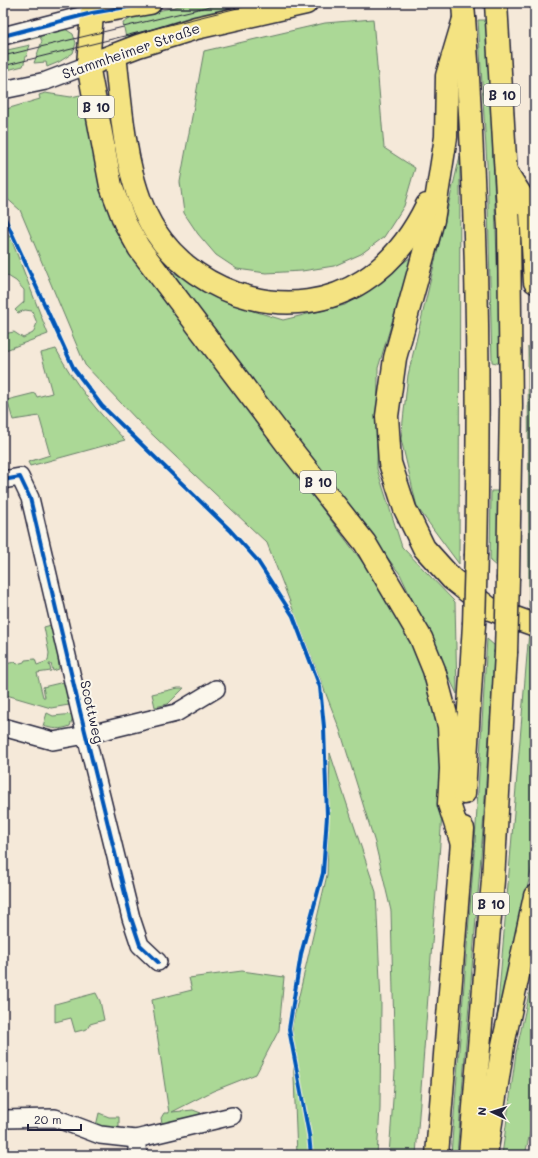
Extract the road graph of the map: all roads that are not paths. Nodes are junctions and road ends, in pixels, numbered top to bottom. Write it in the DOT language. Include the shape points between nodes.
graph roads {
  1 [pos="150,3"];
  2 [pos="306,3"];
  3 [pos="92,8"];
  4 [pos="463,11"];
  5 [pos="497,11"];
  6 [pos="3,36"];
  7 [pos="115,55"];
  8 [pos="88,65"];
  9 [pos="3,90"];
  10 [pos="506,172"];
  11 [pos="437,182"];
  12 [pos="535,282"];
  13 [pos="3,480"];
  14 [pos="535,625"];
  15 [pos="216,689"];
  16 [pos="3,727"];
  17 [pos="86,735"];
  18 [pos="462,844"];
  19 [pos="535,896"];
  20 [pos="158,962"];
  21 [pos="232,1116"];
  22 [pos="3,1119"];
  23 [pos="137,1147"];
  24 [pos="438,1155"];
  25 [pos="470,1155"];
  26 [pos="486,1155"];
  1 -- 3 [label="main road"];
  2 -- 7 [label="main road, Stammheimer Straße" via="196,28"];
  3 -- 6 [label="street"];
  3 -- 7 [label="main road"];
  3 -- 8 [label="main road"];
  4 -- 11 [label="main road" via="447,76 446,136"];
  4 -- 18 [label="main road, B 10, bridge" via="475,217 479,416 474,624"];
  5 -- 10 [label="main road, B 10"];
  7 -- 8 [label="main road, Stammheimer Straße"];
  7 -- 11 [label="main road" via="128,150 136,187 146,214 162,241 184,265 226,290 256,299 286,302 318,299 350,288 378,270 405,243 415,229"];
  8 -- 9 [label="street, Stammheimer Straße" via="46,81"];
  8 -- 18 [label="main road, B 10" via="111,186 125,223 139,248 365,543 420,638 434,670 449,726 449,804"];
  10 -- 12 [label="main road, B 10" via="531,211"];
  10 -- 25 [label="main road, B 10, bridge" via="511,405 506,653 493,880"];
  11 -- 14 [label="main road" via="433,220 395,358 387,416 390,463 405,509 424,548 452,579 490,609"];
  13 -- 17 [label="street, Scottweg" via="20,478 30,498"];
  15 -- 17 [label="street" via="176,713"];
  16 -- 17 [label="street" via="53,741"];
  17 -- 20 [label="street, Scottweg" via="140,945"];
  18 -- 24 [label="main road, B 10"];
  19 -- 26 [label="main road" via="503,1045"];
  21 -- 23 [label="street"];
  22 -- 23 [label="street" via="55,1118"];
}
